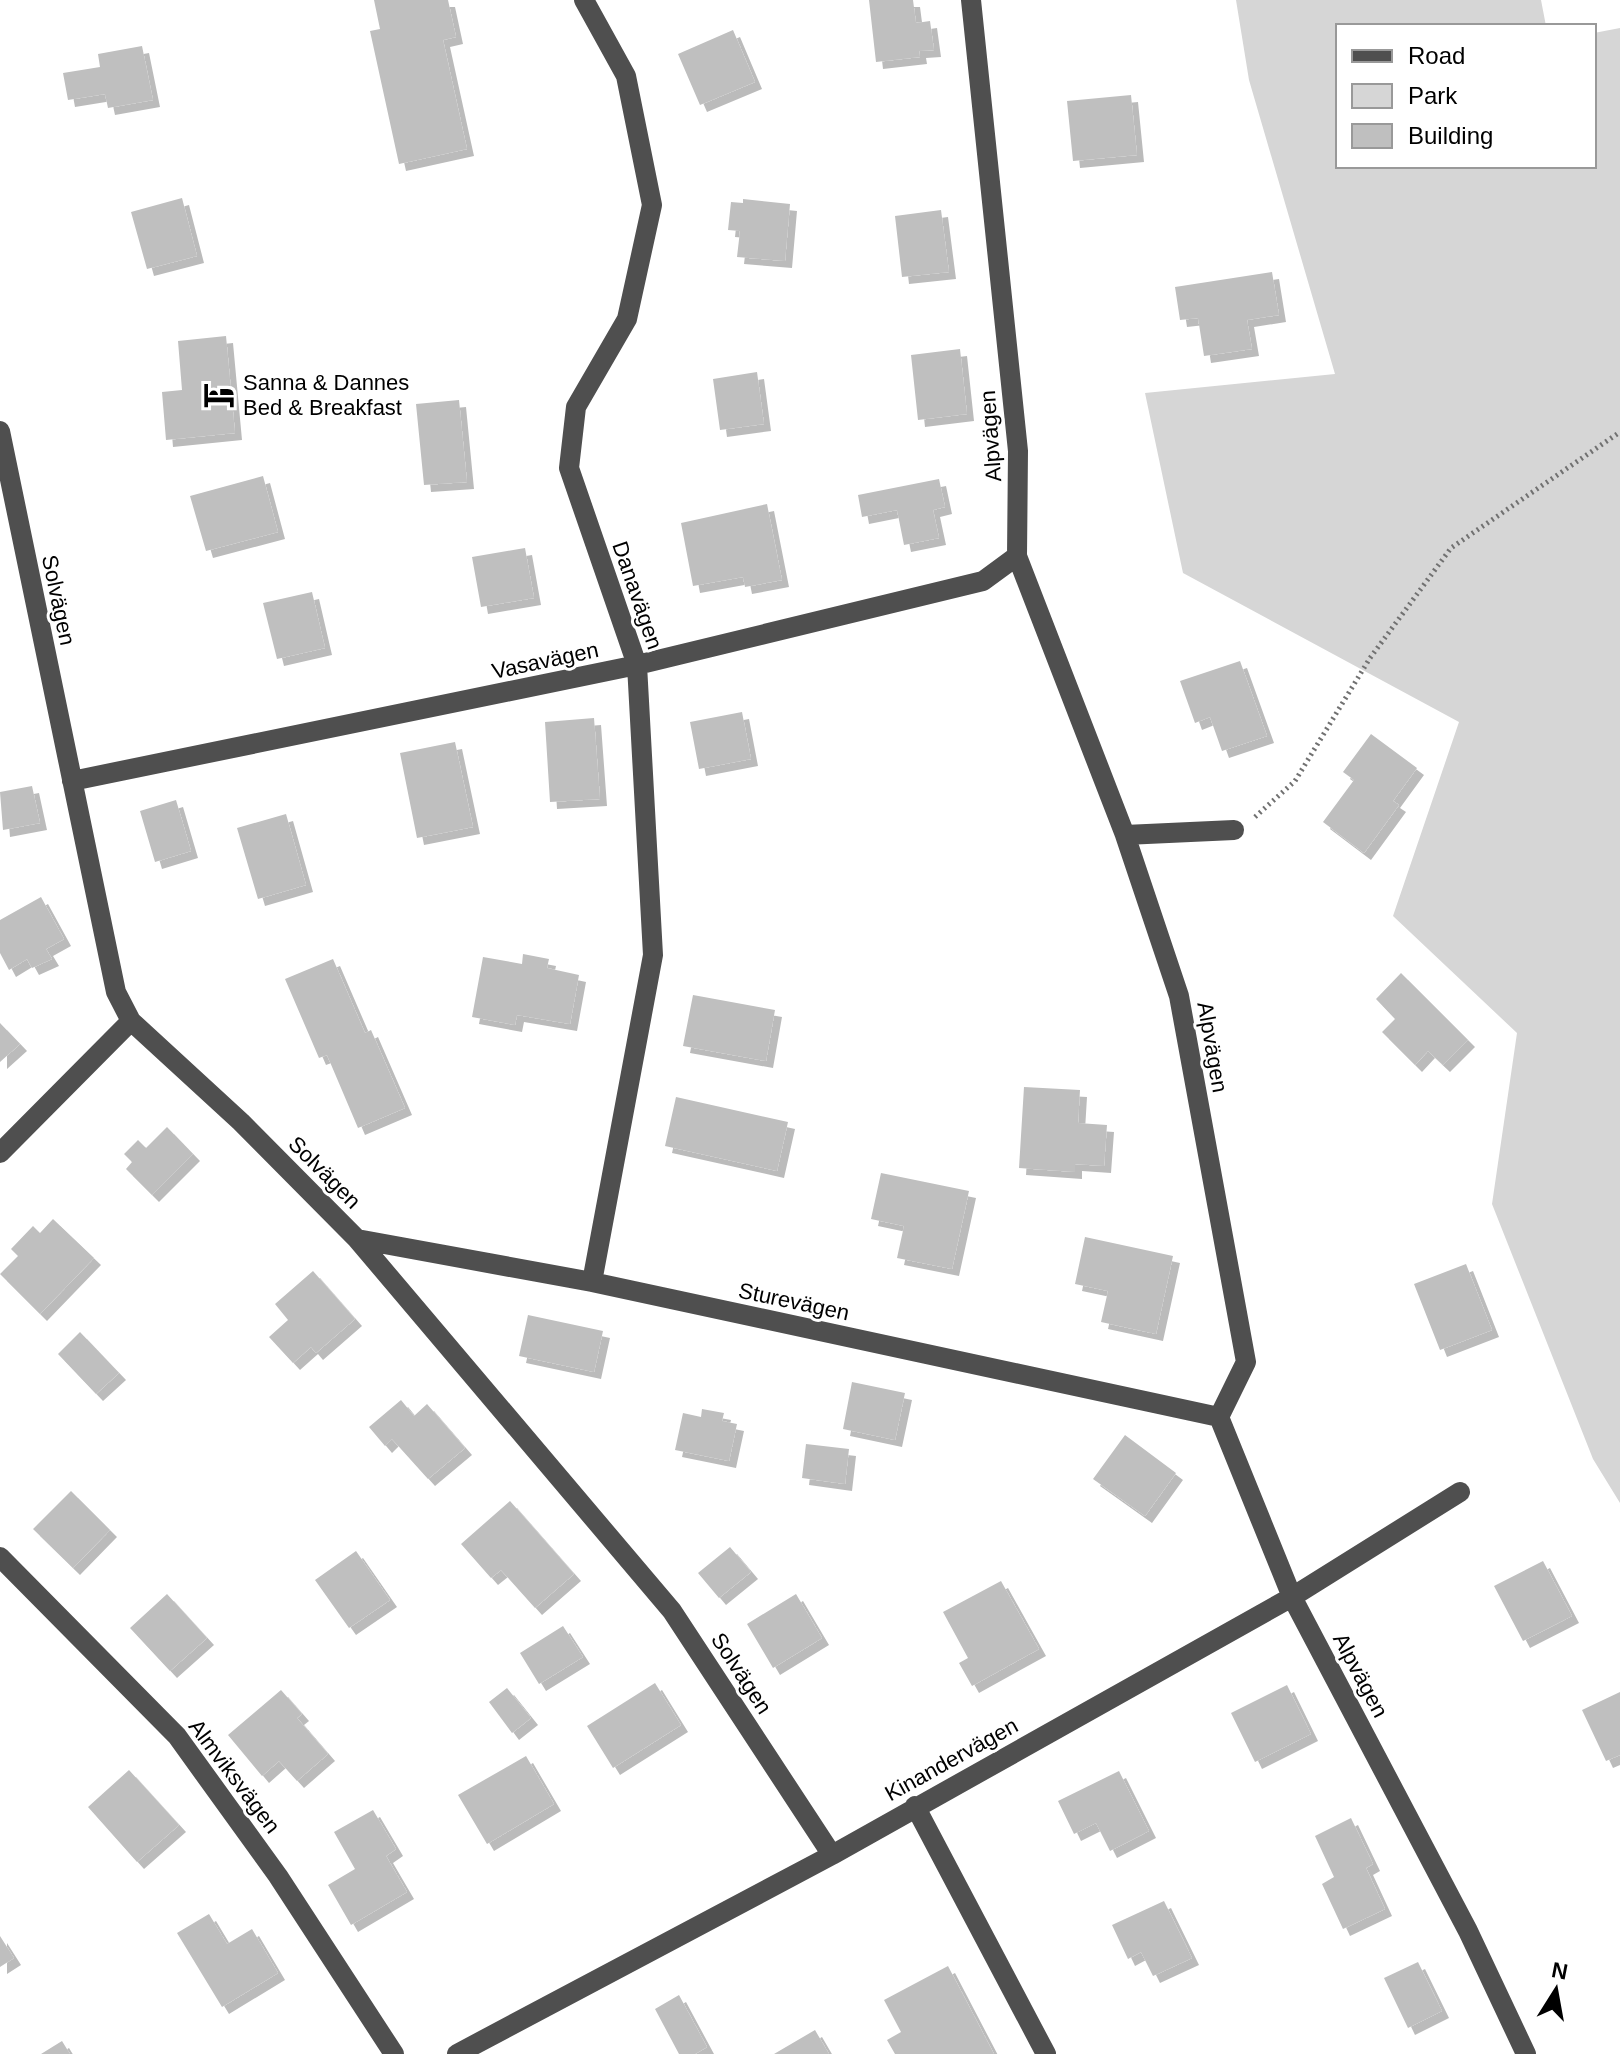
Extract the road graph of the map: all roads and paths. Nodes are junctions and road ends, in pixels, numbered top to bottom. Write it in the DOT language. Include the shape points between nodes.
graph roads {
  1 [pos="584,0"];
  2 [pos="971,0"];
  3 [pos="0,431"];
  4 [pos="1620,432"];
  5 [pos="1017,556"];
  6 [pos="637,665"];
  7 [pos="72,781"];
  8 [pos="1234,830"];
  9 [pos="1125,835"];
  10 [pos="131,1021"];
  11 [pos="0,1153"];
  12 [pos="357,1239"];
  13 [pos="592,1282"];
  14 [pos="1219,1417"];
  15 [pos="1460,1492"];
  16 [pos="0,1557"];
  17 [pos="1292,1597"];
  18 [pos="915,1806"];
  19 [pos="832,1855"];
  20 [pos="394,2054"];
  21 [pos="457,2054"];
  22 [pos="1046,2054"];
  23 [pos="1526,2054"];
  1 -- 6 [label="street, Danavägen" via="626,76 652,205 627,319 576,407 569,468"];
  2 -- 5 [label="street, Alpvägen" via="1018,451"];
  3 -- 7 [label="street, Solvägen"];
  4 -- 8 [label="path" via="1451,548 1370,658 1295,781 1264,812"];
  5 -- 6 [label="street, Vasavägen" via="983,581"];
  5 -- 9 [label="street, Alpvägen"];
  6 -- 7 [label="street, Vasavägen"];
  6 -- 13 [label="street, Danavägen" via="653,955"];
  7 -- 10 [label="street, Solvägen" via="116,992"];
  8 -- 9 [label="street"];
  9 -- 14 [label="street, Alpvägen" via="1179,996 1246,1362"];
  10 -- 11 [label="street"];
  10 -- 12 [label="street, Solvägen"];
  12 -- 13 [label="street, Sturevägen"];
  12 -- 19 [label="street, Solvägen" via="672,1611"];
  13 -- 14 [label="street, Sturevägen"];
  14 -- 17 [label="street, Alpvägen"];
  15 -- 17 [label="street, Kinandervägen"];
  16 -- 20 [label="street, Almviksvägen" via="177,1736 278,1876"];
  17 -- 18 [label="street, Kinandervägen"];
  17 -- 23 [label="street, Alpvägen" via="1468,1931"];
  18 -- 19 [label="street, Kinandervägen"];
  18 -- 22 [label="street"];
  19 -- 21 [label="street, Kinandervägen"];
}
